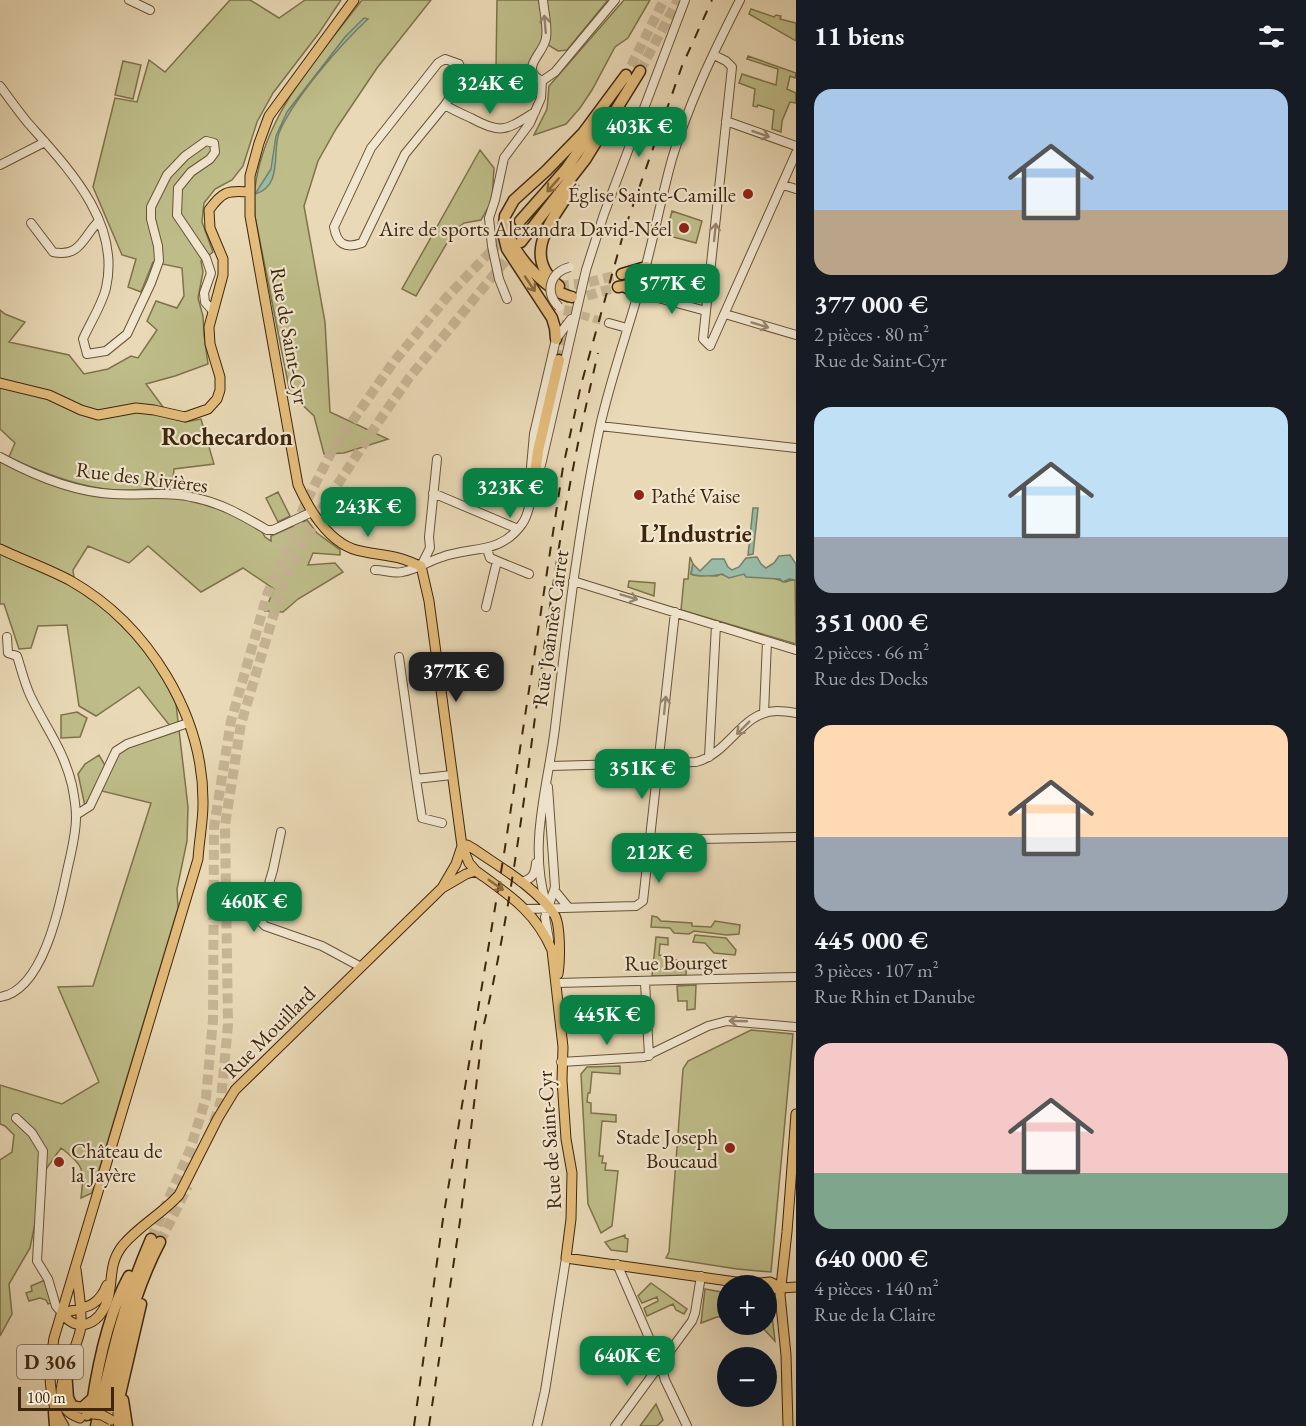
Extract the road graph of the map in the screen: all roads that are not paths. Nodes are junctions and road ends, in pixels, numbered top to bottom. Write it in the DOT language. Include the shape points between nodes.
graph roads {
  1 [pos="129,0"];
  2 [pos="354,0"];
  3 [pos="543,0"];
  4 [pos="615,0"];
  5 [pos="685,0"];
  6 [pos="740,0"];
  7 [pos="150,10"];
  8 [pos="714,55"];
  9 [pos="632,71"];
  10 [pos="542,81"];
  11 [pos="0,86"];
  12 [pos="446,105"];
  13 [pos="535,112"];
  14 [pos="615,114"];
  15 [pos="726,122"];
  16 [pos="45,142"];
  17 [pos="796,146"];
  18 [pos="796,153"];
  19 [pos="0,165"];
  20 [pos="534,182"];
  21 [pos="783,185"];
  22 [pos="796,189"];
  23 [pos="249,192"];
  24 [pos="99,221"];
  25 [pos="520,221"];
  26 [pos="31,222"];
  27 [pos="521,242"];
  28 [pos="645,267"];
  29 [pos="586,270"];
  30 [pos="622,274"];
  31 [pos="641,283"];
  32 [pos="559,286"];
  33 [pos="638,295"];
  34 [pos="572,297"];
  35 [pos="507,299"];
  36 [pos="212,310"];
  37 [pos="573,311"];
  38 [pos="706,311"];
  39 [pos="725,314"];
  40 [pos="609,323"];
  41 [pos="627,328"];
  42 [pos="796,335"];
  43 [pos="556,339"];
  44 [pos="559,360"];
  45 [pos="0,383"];
  46 [pos="600,426"];
  47 [pos="796,448"];
  48 [pos="0,457"];
  49 [pos="437,459"];
  50 [pos="533,489"];
  51 [pos="433,493"];
  52 [pos="312,512"];
  53 [pos="518,529"];
  54 [pos="0,549"];
  55 [pos="486,549"];
  56 [pos="497,561"];
  57 [pos="422,566"];
  58 [pos="375,570"];
  59 [pos="529,574"];
  60 [pos="573,581"];
  61 [pos="486,607"];
  62 [pos="675,612"];
  63 [pos="716,625"];
  64 [pos="7,637"];
  65 [pos="767,641"];
  66 [pos="796,650"];
  67 [pos="399,657"];
  68 [pos="764,713"];
  69 [pos="796,713"];
  70 [pos="188,723"];
  71 [pos="709,757"];
  72 [pos="659,763"];
  73 [pos="550,766"];
  74 [pos="452,775"];
  75 [pos="416,779"];
  76 [pos="548,783"];
  77 [pos="76,815"];
  78 [pos="442,823"];
  79 [pos="281,832"];
  80 [pos="552,836"];
  81 [pos="538,837"];
  82 [pos="796,837"];
  83 [pos="651,840"];
  84 [pos="462,846"];
  85 [pos="537,856"];
  86 [pos="476,871"];
  87 [pos="521,882"];
  88 [pos="442,888"];
  89 [pos="555,891"];
  90 [pos="568,907"];
  91 [pos="547,908"];
  92 [pos="526,909"];
  93 [pos="552,950"];
  94 [pos="362,967"];
  95 [pos="796,977"];
  96 [pos="645,982"];
  97 [pos="557,983"];
  98 [pos="0,997"];
  99 [pos="796,1027"];
  100 [pos="649,1056"];
  101 [pos="561,1062"];
  102 [pos="796,1114"];
  103 [pos="16,1118"];
  104 [pos="155,1244"];
  105 [pos="566,1258"];
  106 [pos="616,1264"];
  107 [pos="75,1266"];
  108 [pos="700,1276"];
  109 [pos="110,1279"];
  110 [pos="717,1279"];
  111 [pos="777,1286"];
  112 [pos="777,1287"];
  113 [pos="780,1287"];
  114 [pos="796,1287"];
  115 [pos="80,1304"];
  116 [pos="62,1313"];
  117 [pos="81,1326"];
  118 [pos="660,1364"];
  119 [pos="66,1371"];
  120 [pos="122,1381"];
  121 [pos="93,1399"];
  122 [pos="54,1412"];
  123 [pos="87,1416"];
  124 [pos="113,1425"];
  125 [pos="56,1426"];
  126 [pos="64,1426"];
  127 [pos="72,1426"];
  128 [pos="96,1426"];
  129 [pos="127,1426"];
  130 [pos="537,1426"];
  131 [pos="615,1426"];
  132 [pos="687,1426"];
  133 [pos="788,1426"];
  1 -- 7 [label="street"];
  2 -- 23 [label="main road, Rue de Saint-Cyr" via="269,116 250,176"];
  10 -- 3 [label="street, one-way" via="532,72 532,63 547,39"];
  4 -- 10 [label="street" via="555,72"];
  5 -- 29 [label="street"];
  6 -- 8 [label="street, Rue Joannès Carret"];
  8 -- 15 [label="street" via="732,67"];
  8 -- 28 [label="street, Rue Joannès Carret" via="673,157"];
  9 -- 14 [label="highway"];
  9 -- 20 [label="highway" via="583,133"];
  9 -- 25 [label="highway, one-way" via="579,152"];
  10 -- 13 [label="street"];
  11 -- 16 [label="street"];
  12 -- 12 [label="street" via="464,74 459,64 445,59 371,148 334,226 341,242 352,246 362,243 405,154"];
  12 -- 13 [label="street" via="497,130"];
  13 -- 35 [label="street" via="504,158 489,218 499,279"];
  14 -- 27 [label="highway" via="580,167"];
  14 -- 32 [label="highway" via="540,246 549,277"];
  15 -- 17 [label="street, one-way"];
  38 -- 15 [label="street, one-way"];
  16 -- 19 [label="street"];
  16 -- 24 [label="street" via="81,186"];
  18 -- 21 [label="street"];
  20 -- 34 [label="highway" via="511,214 510,238 540,279 560,294"];
  20 -- 43 [label="highway, one-way" via="508,207 503,233 511,256 547,310"];
  21 -- 22 [label="street"];
  21 -- 39 [label="street"];
  23 -- 36 [label="main road" via="224,193 209,210 210,228 223,259 223,274"];
  23 -- 52 [label="main road, Rue de Saint-Cyr" via="296,475"];
  24 -- 26 [label="street" via="84,242 62,254 53,252"];
  24 -- 36 [label="street" via="108,258 106,289 83,339 87,354 106,351 127,334 159,261 151,207 167,175 185,156 206,141 214,143 215,152 210,159 177,188 177,214 206,258 211,273 204,293"];
  28 -- 30 [label="highway"];
  28 -- 31 [label="street, Rue Joannès Carret"];
  29 -- 37 [label="street"];
  29 -- 37 [label="street, bridge" via="570,267 559,271 552,281 551,294 559,307"];
  31 -- 33 [label="street, Rue Joannès Carret"];
  31 -- 33 [label="highway" via="621,287"];
  33 -- 38 [label="street"];
  33 -- 41 [label="street, Rue Joannès Carret"];
  36 -- 45 [label="main road" via="210,344 220,390 208,409 197,414 185,417 136,408 98,415 49,394"];
  37 -- 43 [label="street"];
  37 -- 50 [label="street"];
  38 -- 39 [label="street" via="703,339 710,346"];
  39 -- 42 [label="street, one-way"];
  40 -- 41 [label="street"];
  41 -- 46 [label="street, Rue Joannès Carret"];
  43 -- 50 [label="street" via="534,434"];
  44 -- 50 [label="highway"];
  46 -- 47 [label="street"];
  46 -- 60 [label="street, Rue Joannès Carret"];
  48 -- 52 [label="street, Rue des Rivières" via="43,478 85,490 191,496 231,508 267,530"];
  49 -- 51 [label="street"];
  50 -- 53 [label="street" via="530,508"];
  51 -- 53 [label="street"];
  51 -- 57 [label="street" via="430,548"];
  52 -- 57 [label="main road, Rue de Saint-Cyr" via="334,537 351,548"];
  53 -- 55 [label="street"];
  54 -- 70 [label="main road, D 306" via="73,582 113,612 162,668"];
  55 -- 56 [label="street" via="490,558"];
  55 -- 57 [label="street" via="443,556"];
  56 -- 59 [label="street"];
  56 -- 61 [label="street"];
  57 -- 58 [label="street" via="399,573"];
  57 -- 74 [label="main road, Rue de Saint-Cyr"];
  60 -- 62 [label="street, one-way"];
  60 -- 73 [label="street, Rue Joannès Carret"];
  62 -- 63 [label="street"];
  72 -- 62 [label="street, one-way"];
  63 -- 65 [label="street"];
  63 -- 71 [label="street"];
  64 -- 77 [label="street" via="8,653 17,656 30,694 64,758"];
  65 -- 66 [label="street"];
  65 -- 68 [label="street"];
  67 -- 75 [label="street"];
  68 -- 69 [label="street"];
  68 -- 71 [label="street, one-way" via="749,721"];
  70 -- 77 [label="street" via="116,751 90,806"];
  70 -- 107 [label="main road, D 306" via="203,804 198,859"];
  71 -- 72 [label="street" via="696,762"];
  72 -- 73 [label="street"];
  72 -- 83 [label="street"];
  73 -- 76 [label="street, Rue Joannès Carret"];
  74 -- 75 [label="street"];
  74 -- 84 [label="main road, Rue de Saint-Cyr"];
  75 -- 78 [label="street" via="422,818"];
  76 -- 80 [label="street, Rue Joannès Carret"];
  76 -- 81 [label="street, Rue Joannès Carret"];
  77 -- 98 [label="street" via="74,841 53,933 30,976 14,992"];
  79 -- 94 [label="street" via="261,922"];
  80 -- 81 [label="street"];
  80 -- 89 [label="street, Rue Joannès Carret"];
  81 -- 85 [label="street, Rue Joannès Carret"];
  82 -- 83 [label="street"];
  83 -- 90 [label="street" via="645,897 641,903"];
  84 -- 86 [label="main road, Rue de Saint-Cyr"];
  84 -- 87 [label="main road, Rue de Saint-Cyr" via="474,849"];
  84 -- 88 [label="main road, Rue Mouillard"];
  85 -- 87 [label="street" via="534,874"];
  85 -- 91 [label="street, Rue Joannès Carret"];
  86 -- 88 [label="main road, Rue Mouillard"];
  86 -- 92 [label="main road, Rue de Saint-Cyr, one-way"];
  87 -- 91 [label="main road, Rue de Saint-Cyr"];
  88 -- 94 [label="main road, Rue Mouillard"];
  89 -- 90 [label="street"];
  89 -- 91 [label="street, Rue Joannès Carret"];
  90 -- 91 [label="street"];
  91 -- 92 [label="street"];
  91 -- 93 [label="street, Rue de Saint-Cyr" via="544,917"];
  91 -- 97 [label="main road, Rue de Saint-Cyr" via="555,915 559,941"];
  92 -- 93 [label="main road, Rue de Saint-Cyr"];
  93 -- 97 [label="main road, Rue de Saint-Cyr"];
  94 -- 109 [label="main road, Rue Mouillard" via="235,1090 179,1195 122,1247"];
  95 -- 96 [label="street, Rue Bourget"];
  96 -- 97 [label="street, Rue Bourget"];
  96 -- 100 [label="street"];
  97 -- 101 [label="main road, Rue de Saint-Cyr"];
  99 -- 100 [label="street, one-way" via="727,1021 708,1026"];
  100 -- 101 [label="street"];
  101 -- 105 [label="main road, Rue de Saint-Cyr" via="573,1189"];
  102 -- 113 [label="main road"];
  103 -- 116 [label="street" via="32,1133 42,1151 37,1261"];
  104 -- 120 [label="highway"];
  104 -- 121 [label="highway" via="121,1292"];
  104 -- 124 [label="highway" via="129,1321"];
  104 -- 128 [label="highway" via="137,1270 121,1318"];
  105 -- 106 [label="main road"];
  105 -- 130 [label="street"];
  106 -- 108 [label="main road"];
  106 -- 118 [label="street"];
  107 -- 115 [label="main road, D 306"];
  107 -- 116 [label="main road, D 306"];
  108 -- 110 [label="main road"];
  108 -- 118 [label="street" via="692,1321"];
  109 -- 115 [label="main road, Rue Mouillard" via="91,1306"];
  109 -- 117 [label="main road, Rue Mouillard" via="105,1306 95,1319"];
  111 -- 113 [label="main road"];
  112 -- 113 [label="main road"];
  113 -- 114 [label="main road"];
  113 -- 133 [label="main road"];
  115 -- 116 [label="main road, Rue Mouillard"];
  115 -- 117 [label="main road, D 306"];
  116 -- 117 [label="main road" via="72,1324"];
  116 -- 122 [label="main road, D 306" via="50,1367"];
  117 -- 119 [label="main road, D 306"];
  118 -- 131 [label="street"];
  118 -- 132 [label="street"];
  119 -- 121 [label="highway" via="70,1404 82,1408"];
  119 -- 123 [label="main road, D 306" via="62,1405 68,1413"];
  120 -- 124 [label="highway"];
  120 -- 129 [label="highway"];
  121 -- 123 [label="highway"];
  122 -- 125 [label="highway"];
  122 -- 126 [label="main road"];
  123 -- 124 [label="main road, D 306, bridge" via="102,1415"];
  123 -- 127 [label="main road"];
}
